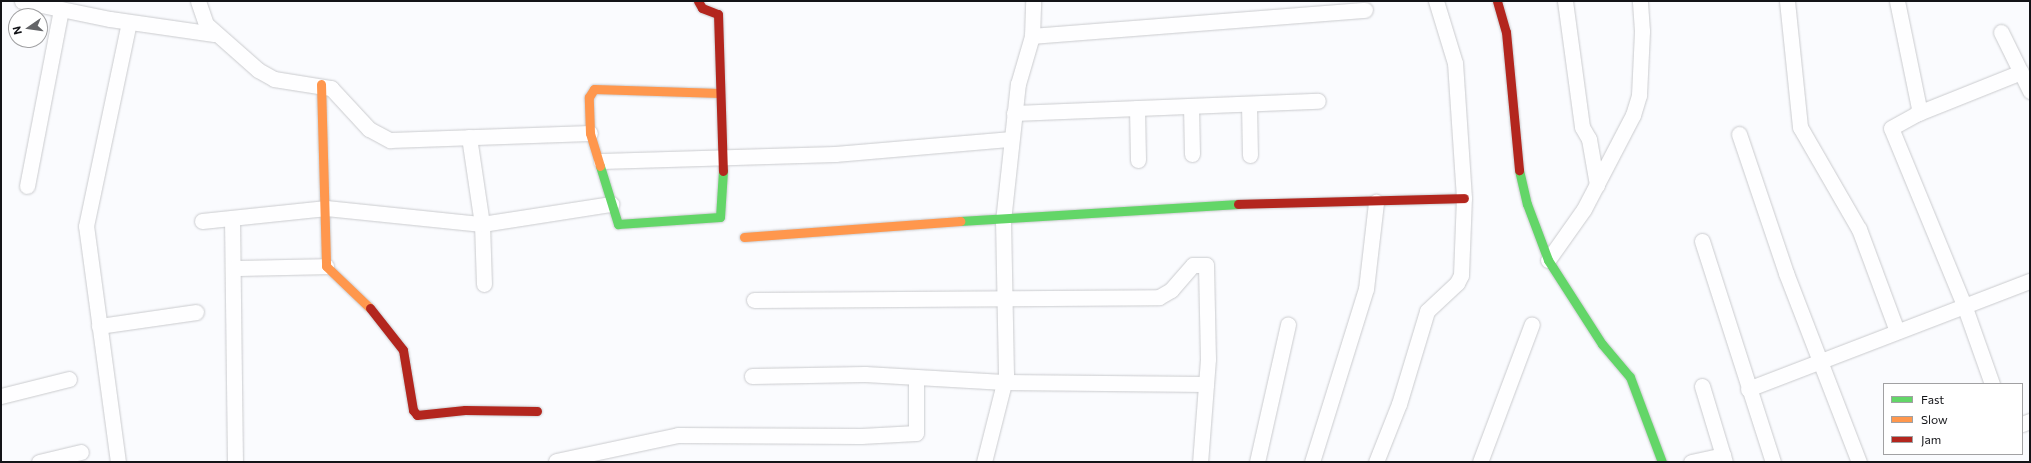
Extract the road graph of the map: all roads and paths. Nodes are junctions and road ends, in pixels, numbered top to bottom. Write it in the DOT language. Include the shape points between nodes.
graph roads {
  1 [pos="22,1"];
  2 [pos="198,1"];
  3 [pos="698,1"];
  4 [pos="1033,1"];
  5 [pos="1436,1"];
  6 [pos="1497,1"];
  7 [pos="1565,1"];
  8 [pos="1640,1"];
  9 [pos="1787,1"];
  10 [pos="1898,1"];
  11 [pos="61,9"];
  12 [pos="1365,10"];
  13 [pos="129,22"];
  14 [pos="2001,32"];
  15 [pos="214,34"];
  16 [pos="1032,36"];
  17 [pos="2021,72"];
  18 [pos="321,84"];
  19 [pos="2030,91"];
  20 [pos="720,93"];
  21 [pos="1318,101"];
  22 [pos="1249,104"];
  23 [pos="1190,106"];
  24 [pos="1137,108"];
  25 [pos="1014,113"];
  26 [pos="1920,113"];
  27 [pos="590,133"];
  28 [pos="1739,134"];
  29 [pos="469,137"];
  30 [pos="1012,139"];
  31 [pos="1192,154"];
  32 [pos="1250,155"];
  33 [pos="723,160"];
  34 [pos="1138,160"];
  35 [pos="601,161"];
  36 [pos="1596,185"];
  37 [pos="28,186"];
  38 [pos="1464,198"];
  39 [pos="1376,202"];
  40 [pos="611,204"];
  41 [pos="326,208"];
  42 [pos="232,218"];
  43 [pos="202,221"];
  44 [pos="1003,221"];
  45 [pos="482,224"];
  46 [pos="744,237"];
  47 [pos="1702,241"];
  48 [pos="1548,260"];
  49 [pos="326,266"];
  50 [pos="234,268"];
  51 [pos="2030,281"];
  52 [pos="484,284"];
  53 [pos="1006,298"];
  54 [pos="754,300"];
  55 [pos="1964,304"];
  56 [pos="196,312"];
  57 [pos="1288,324"];
  58 [pos="1532,324"];
  59 [pos="99,326"];
  60 [pos="1897,331"];
  61 [pos="1820,361"];
  62 [pos="752,376"];
  63 [pos="916,377"];
  64 [pos="69,379"];
  65 [pos="1004,382"];
  66 [pos="1992,383"];
  67 [pos="1206,384"];
  68 [pos="1702,386"];
  69 [pos="1748,389"];
  70 [pos="1,396"];
  71 [pos="537,411"];
  72 [pos="81,452"];
  73 [pos="1724,458"];
  74 [pos="556,460"];
  75 [pos="39,462"];
  76 [pos="118,462"];
  77 [pos="235,462"];
  78 [pos="984,462"];
  79 [pos="1200,462"];
  80 [pos="1257,462"];
  81 [pos="1313,462"];
  82 [pos="1376,462"];
  83 [pos="1480,462"];
  84 [pos="1662,462"];
  85 [pos="1692,462"];
  86 [pos="1773,462"];
  87 [pos="1859,462"];
  1 -- 11 [label="street"];
  2 -- 15 [label="street" via="206,24"];
  3 -- 20 [label="street" via="702,8 716,10 718,14"];
  4 -- 16 [label="street"];
  5 -- 38 [label="street" via="1455,64"];
  6 -- 48 [label="street" via="1513,82 1520,177"];
  7 -- 36 [label="street" via="1582,127 1589,139"];
  8 -- 36 [label="street" via="1642,31 1639,96 1633,116"];
  9 -- 60 [label="street" via="1800,127 1860,229"];
  10 -- 26 [label="street"];
  11 -- 13 [label="street"];
  11 -- 37 [label="street"];
  12 -- 16 [label="street"];
  13 -- 15 [label="street"];
  13 -- 59 [label="street" via="86,226"];
  14 -- 17 [label="street"];
  15 -- 18 [label="street" via="274,79"];
  16 -- 25 [label="street" via="1018,84"];
  17 -- 19 [label="street"];
  17 -- 26 [label="street"];
  18 -- 29 [label="street" via="331,88 369,129 390,140"];
  18 -- 41 [label="street"];
  20 -- 27 [label="street" via="601,87 594,89 589,97"];
  20 -- 33 [label="street"];
  21 -- 22 [label="street"];
  22 -- 23 [label="street"];
  22 -- 32 [label="street"];
  23 -- 24 [label="street"];
  23 -- 31 [label="street"];
  24 -- 25 [label="street"];
  24 -- 34 [label="street"];
  25 -- 30 [label="street"];
  26 -- 55 [label="street" via="1891,128"];
  27 -- 29 [label="street"];
  27 -- 35 [label="street"];
  28 -- 61 [label="street"];
  29 -- 45 [label="street"];
  30 -- 33 [label="street"];
  30 -- 44 [label="street"];
  33 -- 35 [label="street"];
  33 -- 40 [label="street" via="723,210 720,217 623,225 614,219"];
  35 -- 40 [label="street"];
  36 -- 48 [label="street"];
  38 -- 39 [label="street"];
  38 -- 82 [label="street" via="1461,275 1457,283 1426,311 1399,404"];
  39 -- 44 [label="street" via="1186,205"];
  39 -- 81 [label="street" via="1366,289"];
  40 -- 45 [label="street"];
  41 -- 42 [label="street"];
  41 -- 45 [label="street"];
  41 -- 49 [label="street"];
  42 -- 43 [label="street"];
  42 -- 50 [label="street"];
  44 -- 46 [label="street"];
  44 -- 53 [label="street"];
  45 -- 52 [label="street"];
  47 -- 69 [label="street"];
  48 -- 84 [label="street" via="1602,344 1630,376"];
  49 -- 50 [label="street"];
  49 -- 71 [label="street" via="373,311 403,350 417,415 466,410"];
  50 -- 77 [label="street"];
  51 -- 55 [label="street"];
  53 -- 54 [label="street"];
  53 -- 65 [label="street"];
  53 -- 67 [label="street" via="1159,297 1171,290 1193,265 1206,265"];
  55 -- 60 [label="street"];
  55 -- 66 [label="street"];
  56 -- 59 [label="street"];
  57 -- 80 [label="street"];
  58 -- 83 [label="street"];
  59 -- 76 [label="street"];
  60 -- 61 [label="street"];
  61 -- 69 [label="street"];
  61 -- 87 [label="street"];
  62 -- 63 [label="street" via="865,374"];
  63 -- 65 [label="street"];
  63 -- 74 [label="street" via="916,433 678,435"];
  64 -- 70 [label="street"];
  65 -- 67 [label="street"];
  65 -- 78 [label="street"];
  67 -- 79 [label="street"];
  68 -- 73 [label="street"];
  69 -- 86 [label="street"];
  72 -- 75 [label="street"];
  73 -- 85 [label="street"];
}
